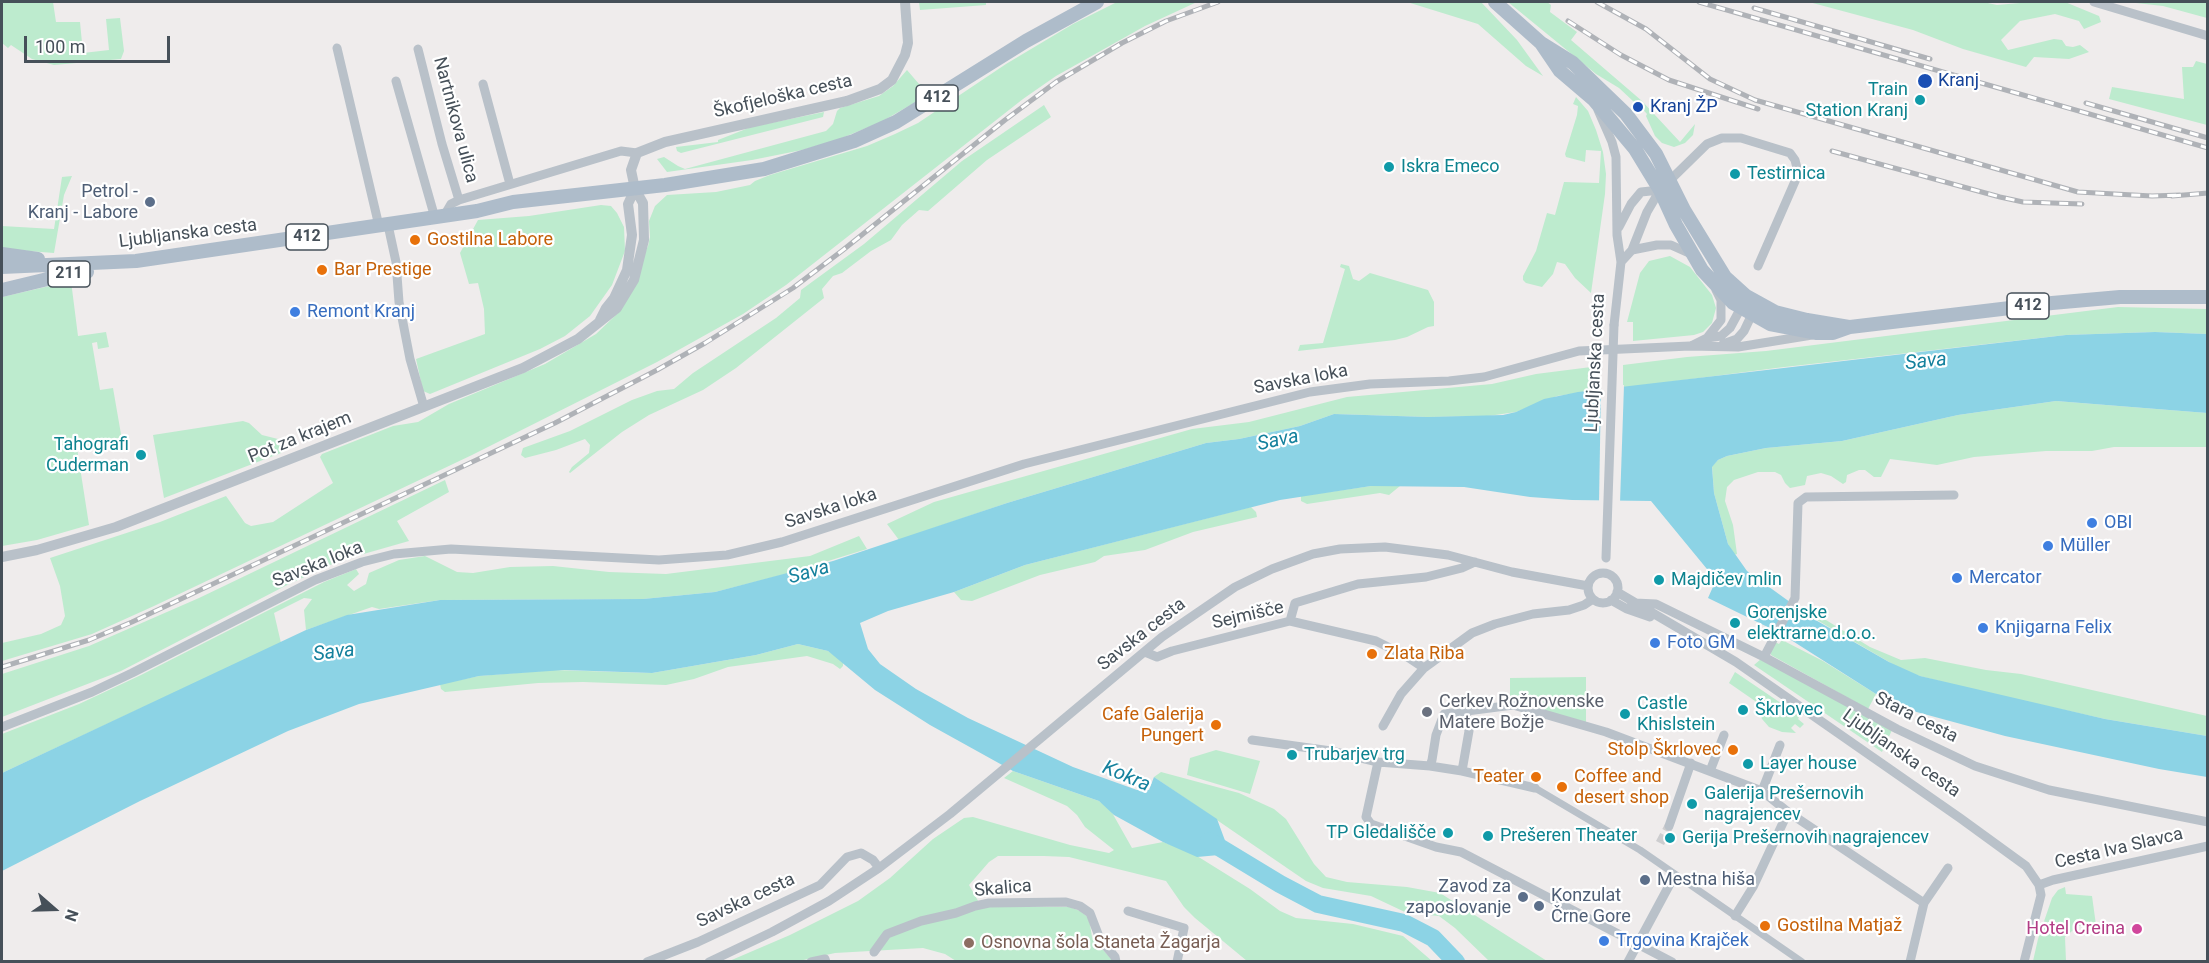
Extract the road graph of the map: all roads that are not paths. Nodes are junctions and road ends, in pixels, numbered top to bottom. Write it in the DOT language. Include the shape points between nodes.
graph roads {
  1 [pos="905,2"];
  2 [pos="1097,2"];
  3 [pos="1495,2"];
  4 [pos="2094,2"];
  5 [pos="2208,36"];
  6 [pos="1541,43"];
  7 [pos="337,48"];
  8 [pos="418,49"];
  9 [pos="396,81"];
  10 [pos="483,84"];
  11 [pos="1594,100"];
  12 [pos="637,153"];
  13 [pos="510,184"];
  14 [pos="1665,186"];
  15 [pos="635,189"];
  16 [pos="459,200"];
  17 [pos="439,217"];
  18 [pos="384,225"];
  19 [pos="1617,235"];
  20 [pos="1632,250"];
  21 [pos="2,254"];
  22 [pos="1691,254"];
  23 [pos="136,261"];
  24 [pos="108,262"];
  25 [pos="1621,262"];
  26 [pos="1758,266"];
  27 [pos="2,267"];
  28 [pos="1710,280"];
  29 [pos="2,290"];
  30 [pos="2208,297"];
  31 [pos="1749,306"];
  32 [pos="1850,327"];
  33 [pos="1817,333"];
  34 [pos="1707,338"];
  35 [pos="1690,346"];
  36 [pos="1718,346"];
  37 [pos="424,407"];
  38 [pos="1954,495"];
  39 [pos="2,557"];
  40 [pos="1475,562"];
  41 [pos="1606,574"];
  42 [pos="1588,586"];
  43 [pos="1617,592"];
  44 [pos="1593,599"];
  45 [pos="1611,600"];
  46 [pos="1631,606"];
  47 [pos="1290,621"];
  48 [pos="1145,652"];
  49 [pos="1764,657"];
  50 [pos="1424,668"];
  51 [pos="1466,712"];
  52 [pos="1383,726"];
  53 [pos="2,727"];
  54 [pos="1724,735"];
  55 [pos="1252,740"];
  56 [pos="1780,745"];
  57 [pos="1378,762"];
  58 [pos="1691,763"];
  59 [pos="1430,765"];
  60 [pos="1462,771"];
  61 [pos="1710,771"];
  62 [pos="1531,786"];
  63 [pos="1762,791"];
  64 [pos="1788,812"];
  65 [pos="2208,822"];
  66 [pos="1668,826"];
  67 [pos="2208,846"];
  68 [pos="879,868"];
  69 [pos="1948,868"];
  70 [pos="1673,879"];
  71 [pos="2039,885"];
  72 [pos="1924,903"];
  73 [pos="1128,911"];
  74 [pos="1734,916"];
  75 [pos="1638,942"];
  76 [pos="874,952"];
  77 [pos="647,962"];
  78 [pos="709,962"];
  79 [pos="811,962"];
  80 [pos="826,962"];
  81 [pos="1116,962"];
  82 [pos="1177,962"];
  83 [pos="1628,962"];
  84 [pos="1672,962"];
  85 [pos="1802,962"];
  86 [pos="1910,962"];
  87 [pos="2024,962"];
  1 -- 12 [label="street, Škofjeloška cesta" via="905,55 892,80 880,88 847,101 664,142"];
  2 -- 15 [label="main road, Ljubljanska cesta / 412" via="1026,41 906,117 854,141 764,169"];
  3 -- 6 [label="main road, Ljubljanska cesta / 412"];
  4 -- 5 [label="street"];
  6 -- 11 [label="main road, Ljubljanska cesta / 412" via="1560,71"];
  6 -- 14 [label="main road, Ljubljanska cesta / 412" via="1573,63 1626,114 1656,154"];
  7 -- 18 [label="street"];
  8 -- 16 [label="street, Nartnikova ulica"];
  9 -- 17 [label="street"];
  10 -- 13 [label="street"];
  11 -- 14 [label="main road, 412"];
  11 -- 19 [label="street, Ljubljanska cesta" via="1616,157"];
  12 -- 13 [label="street" via="621,151"];
  12 -- 15 [label="street" via="631,170"];
  13 -- 16 [label="street"];
  14 -- 19 [label="street" via="1641,192 1630,204"];
  14 -- 20 [label="street" via="1647,212"];
  14 -- 22 [label="main road, 412"];
  14 -- 26 [label="street" via="1707,144 1722,138 1741,138 1790,153 1795,160 1796,179"];
  14 -- 31 [label="main road, Ljubljanska cesta / 412" via="1725,277"];
  15 -- 17 [label="main road, Ljubljanska cesta / 412" via="613,197 538,208"];
  15 -- 37 [label="street, Pot za krajem" via="628,204 632,235 627,270 598,323 548,356"];
  16 -- 17 [label="street"];
  17 -- 18 [label="main road, Ljubljanska cesta / 412"];
  18 -- 23 [label="main road, Ljubljanska cesta / 412"];
  18 -- 37 [label="street" via="395,255 399,302"];
  19 -- 25 [label="street, Ljubljanska cesta"];
  20 -- 22 [label="street" via="1657,245"];
  20 -- 25 [label="street"];
  21 -- 24 [label="main road, 211" via="40,260 89,257"];
  22 -- 28 [label="main road, 412"];
  23 -- 24 [label="main road, Ljubljanska cesta / 211"];
  23 -- 29 [label="main road, 211" via="114,270 60,276"];
  24 -- 27 [label="main road, Ljubljanska cesta / 211"];
  25 -- 41 [label="street, Ljubljanska cesta, bridge" via="1614,325"];
  28 -- 31 [label="main road, 412" via="1724,295"];
  28 -- 34 [label="street" via="1721,300 1722,312 1721,320"];
  30 -- 32 [label="main road, 412" via="2120,297"];
  31 -- 32 [label="main road, Ljubljanska cesta / 412"];
  31 -- 33 [label="main road, 412" via="1770,324"];
  31 -- 34 [label="street" via="1721,336"];
  31 -- 36 [label="street" via="1744,332"];
  32 -- 33 [label="main road, 412"];
  33 -- 36 [label="street, Savska loka" via="1738,347"];
  34 -- 35 [label="street"];
  35 -- 36 [label="street, Savska loka"];
  35 -- 53 [label="street, Savska loka" via="1579,351 1484,377 1310,392 1024,464 782,542 727,555 659,560 479,549 394,554 315,580 92,692"];
  37 -- 39 [label="street, Pot za krajem" via="117,527"];
  38 -- 49 [label="street" via="1806,497 1798,503 1795,597"];
  40 -- 42 [label="street, Savska cesta"];
  40 -- 47 [label="street" via="1426,576 1358,584 1295,603"];
  40 -- 48 [label="street, Savska cesta" via="1384,547 1313,554 1235,587"];
  41 -- 42 [label="street" via="1593,578"];
  41 -- 43 [label="street" via="1616,582"];
  42 -- 44 [label="street"];
  43 -- 45 [label="street"];
  43 -- 46 [label="street, Ljubljanska cesta"];
  44 -- 45 [label="street" via="1602,603"];
  44 -- 50 [label="street" via="1569,610 1533,614 1472,633"];
  45 -- 46 [label="street, Ljubljanska cesta"];
  46 -- 49 [label="street, Stara cesta" via="1656,604"];
  46 -- 71 [label="street, Ljubljanska cesta" via="1736,662 2019,860"];
  47 -- 48 [label="street, Sejmišče" via="1157,657"];
  47 -- 50 [label="street, Sejmišče" via="1376,641"];
  48 -- 68 [label="street, Savska cesta"];
  49 -- 65 [label="street, Stara cesta" via="1975,766 2049,790"];
  50 -- 52 [label="street" via="1401,694"];
  51 -- 58 [label="street" via="1513,705 1606,732"];
  51 -- 59 [label="street" via="1444,714"];
  51 -- 60 [label="street" via="1469,731"];
  54 -- 61 [label="street"];
  55 -- 57 [label="street"];
  56 -- 63 [label="street"];
  57 -- 59 [label="street"];
  57 -- 75 [label="street" via="1366,818 1371,824 1461,852"];
  58 -- 61 [label="street"];
  58 -- 66 [label="street"];
  59 -- 60 [label="street"];
  60 -- 62 [label="street"];
  61 -- 63 [label="street"];
  62 -- 70 [label="street" via="1640,850"];
  63 -- 64 [label="street"];
  64 -- 72 [label="street"];
  64 -- 74 [label="street" via="1753,887"];
  67 -- 71 [label="street, Cesta Iva Slavca"];
  68 -- 77 [label="street, Savska cesta" via="861,853 847,857 820,885"];
  68 -- 78 [label="street, Savska cesta" via="829,901"];
  69 -- 72 [label="street"];
  70 -- 74 [label="street"];
  70 -- 75 [label="street"];
  71 -- 87 [label="street" via="2041,895"];
  72 -- 86 [label="street"];
  73 -- 82 [label="street" via="1184,928"];
  74 -- 85 [label="street"];
  75 -- 83 [label="street"];
  75 -- 84 [label="street"];
  76 -- 81 [label="street, Skalica" via="887,934 975,906 1066,902 1090,913 1100,939"];
  79 -- 80 [label="street"];
}
